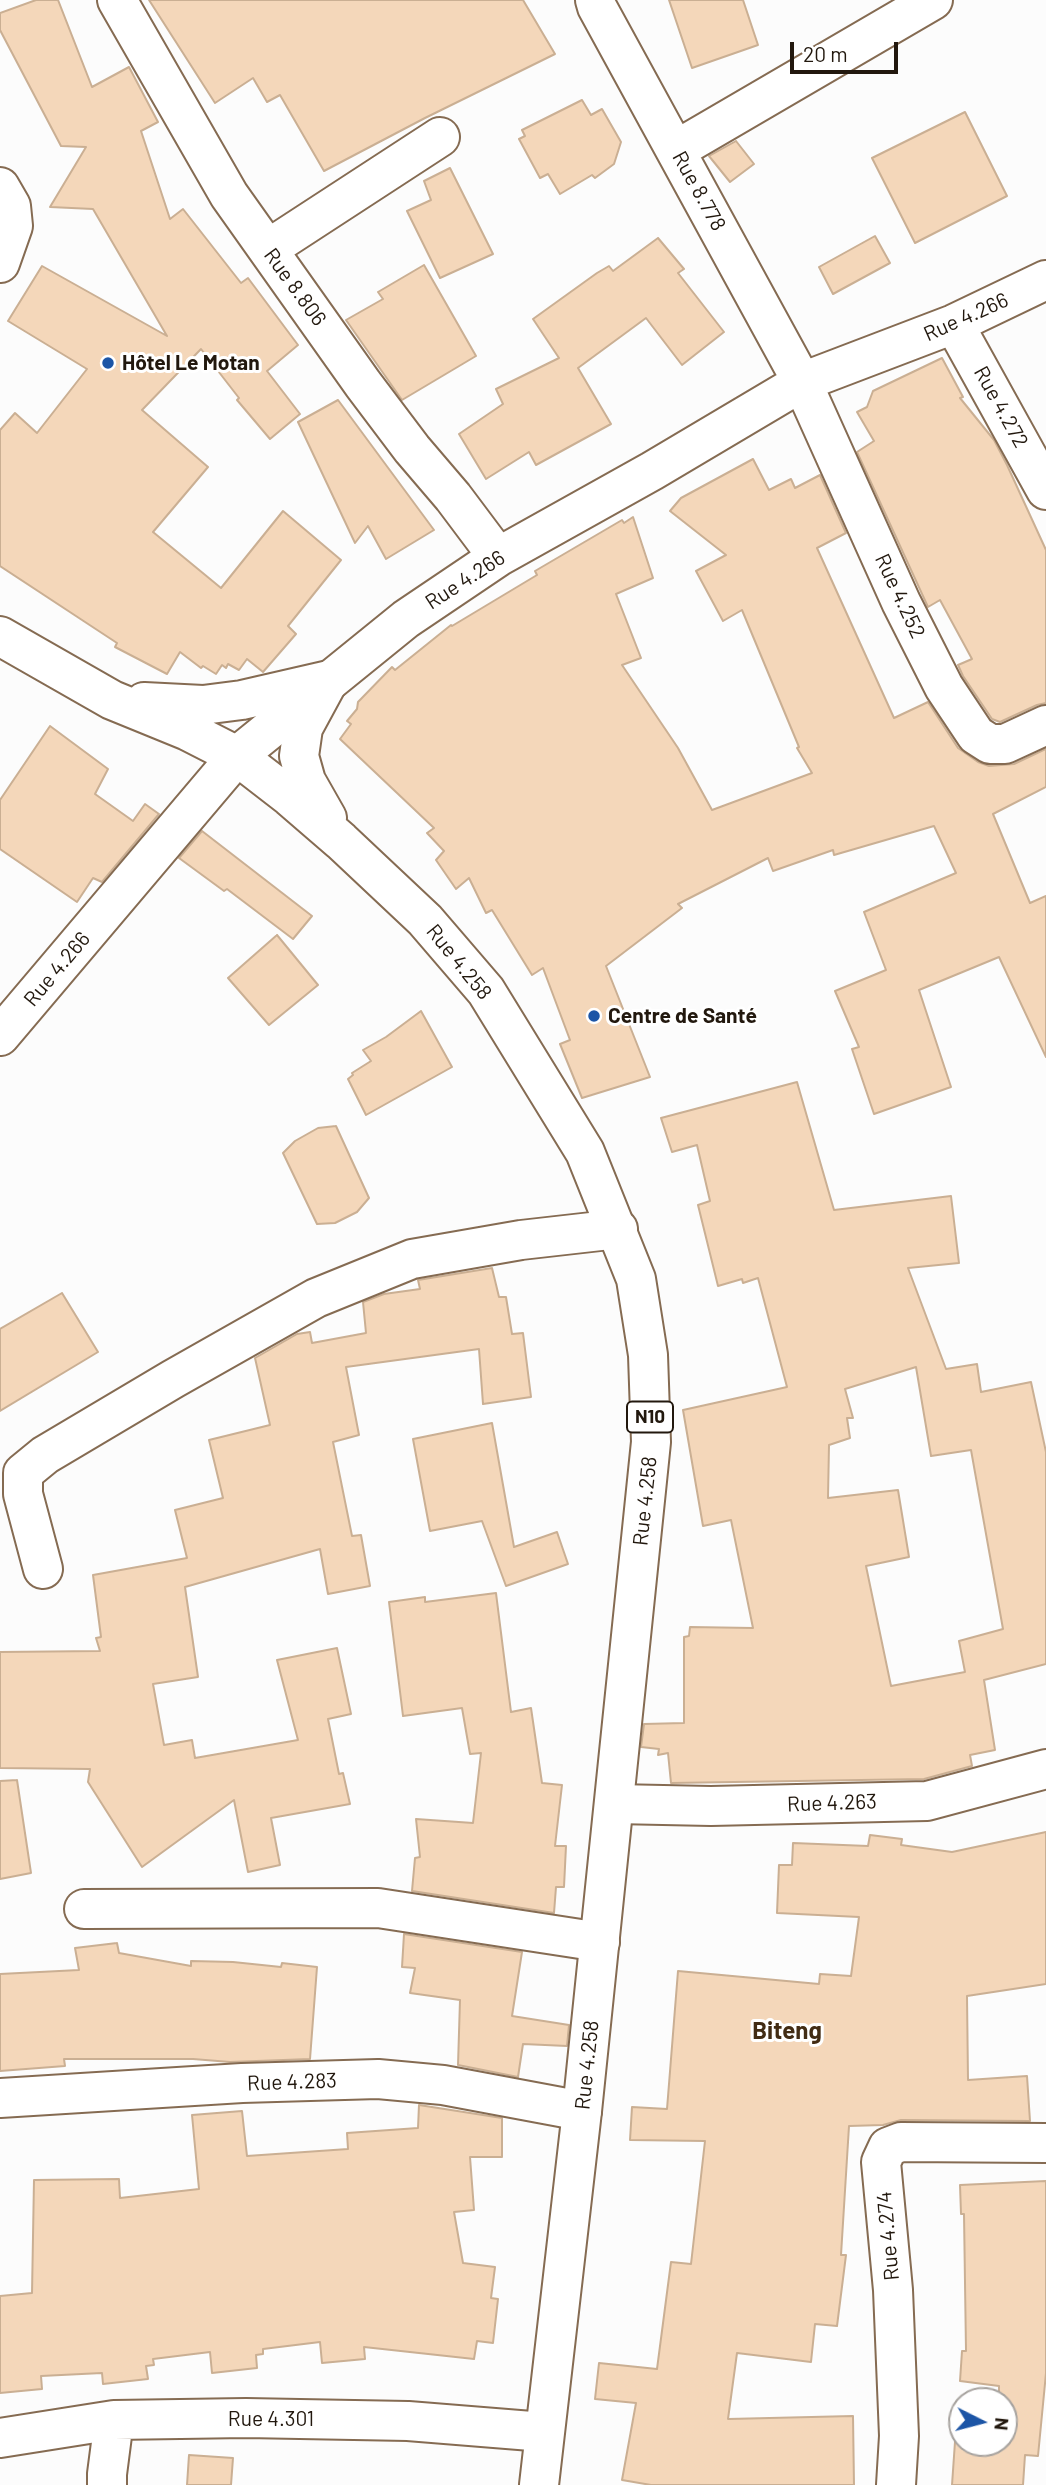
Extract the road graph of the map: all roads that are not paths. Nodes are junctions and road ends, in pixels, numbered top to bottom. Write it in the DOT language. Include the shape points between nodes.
graph roads {
  1 [pos="117,0"];
  2 [pos="595,0"];
  3 [pos="933,0"];
  4 [pos="440,137"];
  5 [pos="676,150"];
  6 [pos="0,187"];
  7 [pos="268,249"];
  8 [pos="0,263"];
  9 [pos="1046,280"];
  10 [pos="954,324"];
  11 [pos="802,382"];
  12 [pos="1046,490"];
  13 [pos="498,557"];
  14 [pos="0,636"];
  15 [pos="328,680"];
  16 [pos="113,700"];
  17 [pos="1046,726"];
  18 [pos="237,757"];
  19 [pos="341,841"];
  20 [pos="0,1036"];
  21 [pos="618,1229"];
  22 [pos="43,1569"];
  23 [pos="1046,1769"];
  24 [pos="615,1804"];
  25 [pos="84,1909"];
  26 [pos="600,1942"];
  27 [pos="0,2098"];
  28 [pos="582,2111"];
  29 [pos="1046,2143"];
  30 [pos="114,2420"];
  31 [pos="544,2432"];
  32 [pos="0,2438"];
  33 [pos="107,2485"];
  34 [pos="539,2485"];
  35 [pos="896,2485"];
  1 -- 7 [label="main road, Rue 8.806" via="229,195"];
  2 -- 5 [label="main road, Rue 8.778"];
  3 -- 5 [label="main road"];
  4 -- 7 [label="main road"];
  5 -- 11 [label="main road, Rue 8.778"];
  6 -- 8 [label="main road" via="11,206 13,226"];
  7 -- 13 [label="main road, Rue 8.806" via="396,428"];
  9 -- 10 [label="main road, Rue 4.266"];
  10 -- 11 [label="main road, Rue 4.266"];
  10 -- 12 [label="main road, Rue 4.272"];
  11 -- 13 [label="main road, Rue 4.266"];
  11 -- 17 [label="main road, Rue 4.252" via="901,602 944,687 976,735 990,744 1006,744"];
  13 -- 15 [label="main road, Rue 4.266" via="406,619"];
  14 -- 16 [label="main road, Rue 4.258 / N10"];
  15 -- 16 [label="main road" via="203,705"];
  15 -- 18 [label="main road, Rue 4.266"];
  15 -- 19 [label="main road" via="303,728 299,756 306,781"];
  16 -- 18 [label="main road, Rue 4.258 / N10"];
  18 -- 19 [label="main road, Rue 4.258 / N10"];
  18 -- 20 [label="main road, Rue 4.266"];
  19 -- 21 [label="main road, Rue 4.258 / N10" via="425,920 486,991 585,1152"];
  21 -- 22 [label="main road" via="412,1259 316,1298 173,1378 23,1473 23,1494"];
  21 -- 24 [label="main road, Rue 4.258 / N10" via="636,1279 649,1356 651,1442"];
  23 -- 24 [label="main road, Rue 4.263" via="927,1801 711,1807"];
  24 -- 26 [label="main road, Rue 4.258 / N10"];
  25 -- 26 [label="main road" via="378,1908"];
  26 -- 28 [label="main road, Rue 4.258 / N10"];
  27 -- 28 [label="main road, Rue 4.283" via="379,2079 443,2085"];
  28 -- 31 [label="main road, Rue 4.258 / N10"];
  29 -- 35 [label="main road, Rue 4.274" via="901,2142 888,2147 881,2162 893,2303 899,2436"];
  30 -- 31 [label="main road, Rue 4.301" via="408,2421"];
  30 -- 32 [label="main road, Rue 4.301"];
  30 -- 33 [label="main road"];
  31 -- 34 [label="main road, Rue 4.258 / N10"];
}
